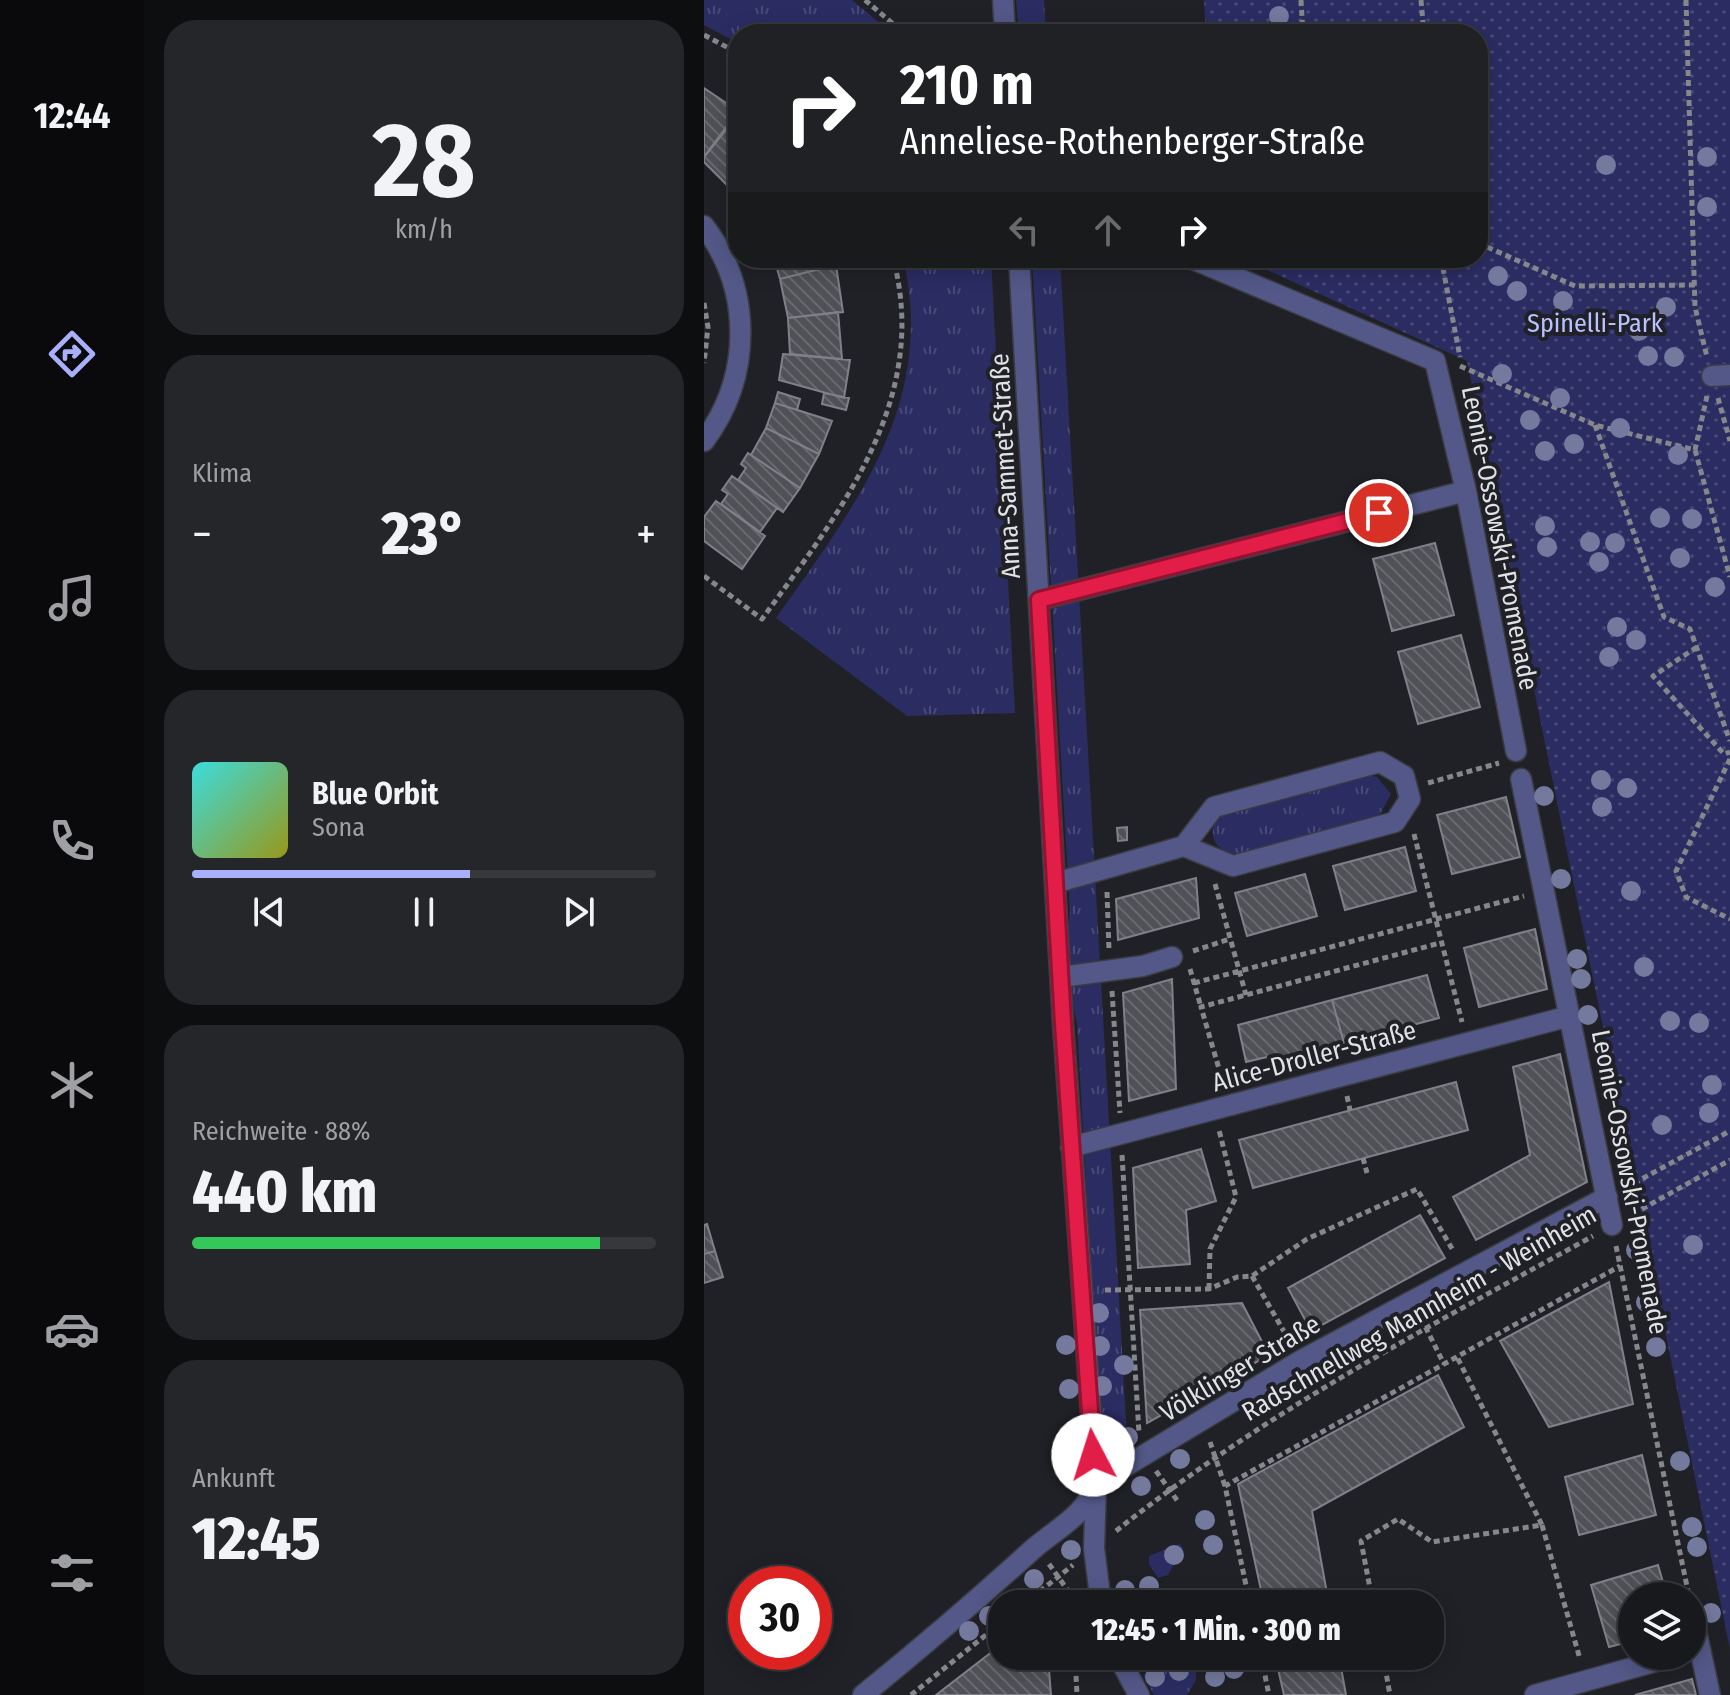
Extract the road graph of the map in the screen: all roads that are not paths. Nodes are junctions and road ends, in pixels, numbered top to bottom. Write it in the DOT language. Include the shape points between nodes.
graph roads {
  1 [pos="1003,0"];
  2 [pos="1004,24"];
  3 [pos="704,226"];
  4 [pos="1020,268"];
  5 [pos="1214,268"];
  6 [pos="704,441"];
  7 [pos="1466,491"];
  8 [pos="1039,600"];
  9 [pos="1510,756"];
  10 [pos="1521,779"];
  11 [pos="1184,846"];
  12 [pos="1055,883"];
  13 [pos="1172,957"];
  14 [pos="1061,977"];
  15 [pos="1570,1016"];
  16 [pos="1071,1147"];
  17 [pos="1607,1197"];
  18 [pos="1612,1225"];
  19 [pos="1096,1484"];
  20 [pos="1099,1590"];
  21 [pos="1126,1670"];
  22 [pos="1626,1670"];
  23 [pos="1702,1670"];
  24 [pos="863,1695"];
  25 [pos="1139,1695"];
  26 [pos="1535,1695"];
  27 [pos="1710,1695"];
  1 -- 2 [label="street"];
  3 -- 6 [label="street" via="732,278 742,326 733,386"];
  4 -- 8 [label="street, Anna-Sammet-Straße"];
  5 -- 7 [label="street, Leonie-Ossowski-Promenade" via="1435,361"];
  7 -- 8 [label="street"];
  7 -- 9 [label="street, Leonie-Ossowski-Promenade"];
  8 -- 12 [label="street, Anna-Sammet-Straße"];
  10 -- 15 [label="street, Leonie-Ossowski-Promenade"];
  11 -- 11 [label="street" via="1214,807 1380,762 1404,776 1408,788 1410,799 1395,822 1233,866"];
  11 -- 12 [label="street"];
  12 -- 14 [label="street, Anna-Sammet-Straße"];
  13 -- 14 [label="street"];
  14 -- 16 [label="street, Anna-Sammet-Straße"];
  15 -- 16 [label="street, Alice-Droller-Straße"];
  15 -- 17 [label="street, Leonie-Ossowski-Promenade"];
  16 -- 19 [label="street, Anna-Sammet-Straße"];
  17 -- 18 [label="street, Leonie-Ossowski-Promenade"];
  17 -- 19 [label="street, Völklinger Straße" via="1300,1361"];
  19 -- 20 [label="street, Anna-Sammet-Straße"];
  19 -- 24 [label="street, Völklinger Straße" via="1084,1508"];
  21 -- 25 [label="street"];
  22 -- 26 [label="street"];
  23 -- 27 [label="street"];
}
